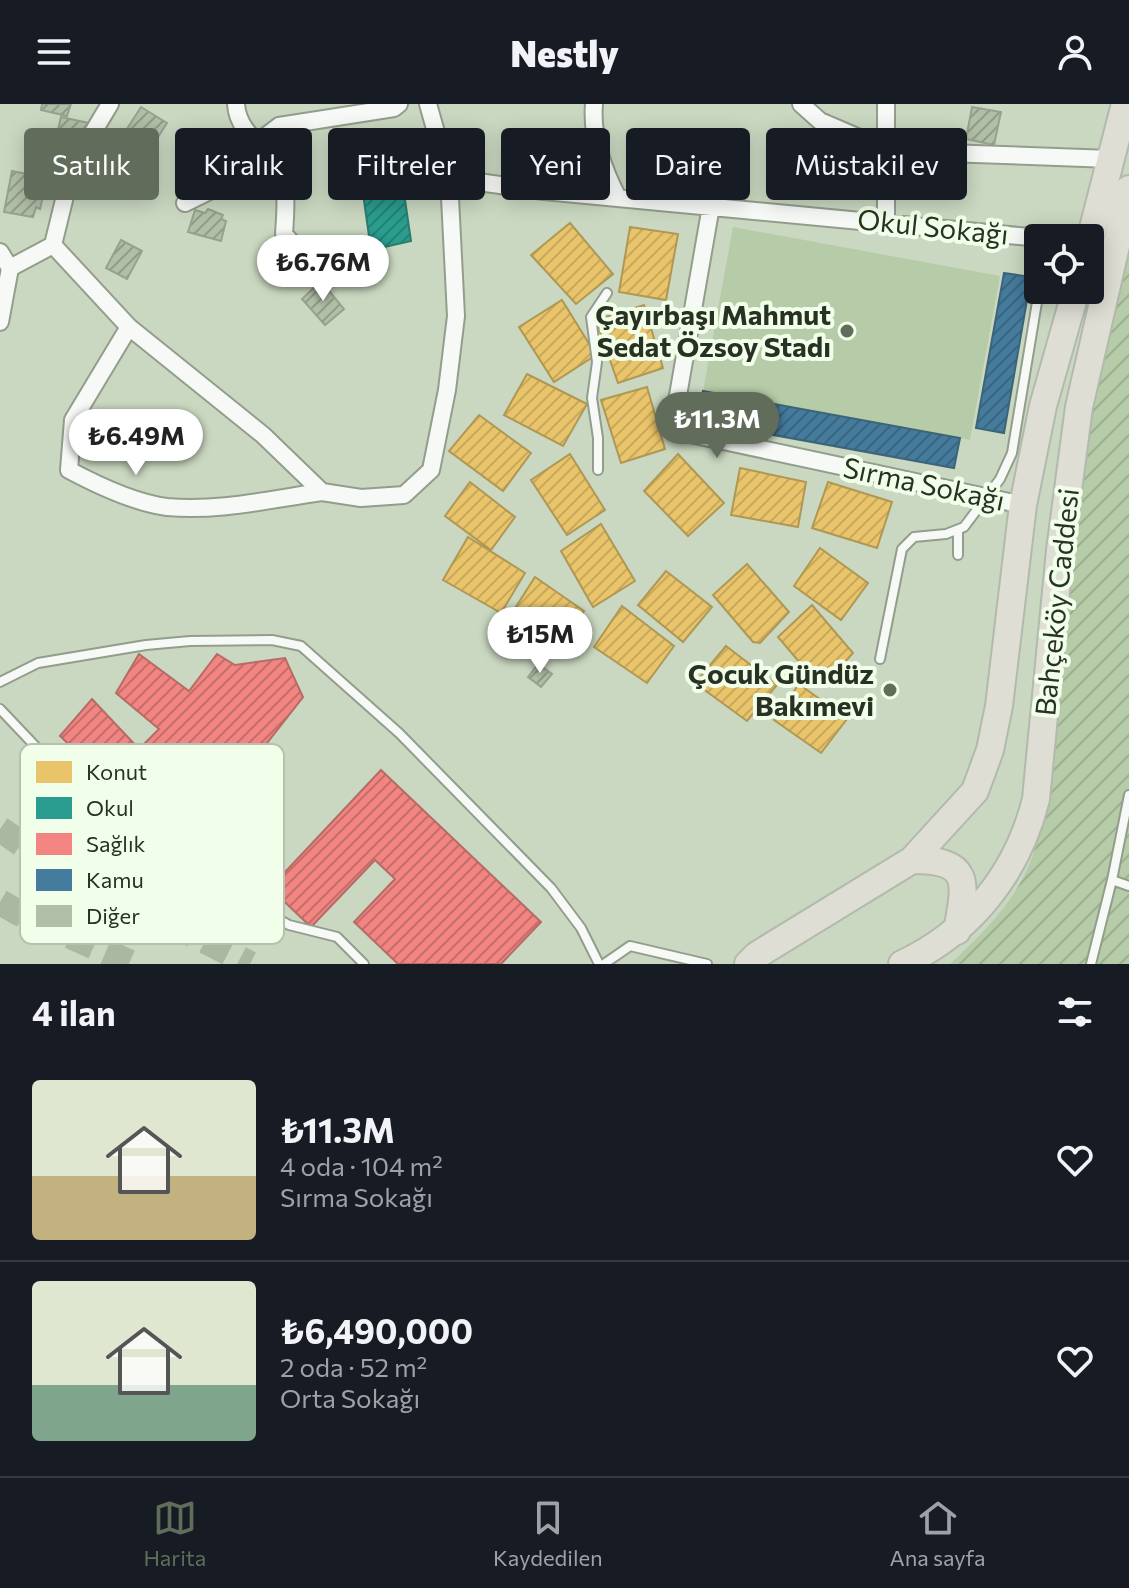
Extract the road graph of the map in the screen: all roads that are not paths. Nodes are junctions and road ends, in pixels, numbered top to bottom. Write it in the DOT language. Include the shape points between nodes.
graph roads {
  1 [pos="110,104"];
  2 [pos="236,104"];
  3 [pos="399,104"];
  4 [pos="428,104"];
  5 [pos="594,104"];
  6 [pos="801,104"];
  7 [pos="886,104"];
  8 [pos="1125,104"];
  9 [pos="245,128"];
  10 [pos="276,128"];
  11 [pos="435,128"];
  12 [pos="836,128"];
  13 [pos="887,128"];
  14 [pos="967,154"];
  15 [pos="1111,159"];
  16 [pos="485,183"];
  17 [pos="1129,189"];
  18 [pos="618,198"];
  19 [pos="191,200"];
  20 [pos="284,200"];
  21 [pos="450,200"];
  22 [pos="887,200"];
  23 [pos="185,203"];
  24 [pos="711,206"];
  25 [pos="886,222"];
  26 [pos="1094,224"];
  27 [pos="1024,236"];
  28 [pos="53,245"];
  29 [pos="0,252"];
  30 [pos="10,268"];
  31 [pos="320,275"];
  32 [pos="607,293"];
  33 [pos="1037,304"];
  34 [pos="1072,304"];
  35 [pos="0,322"];
  36 [pos="129,327"];
  37 [pos="598,470"];
  38 [pos="322,492"];
  39 [pos="987,497"];
  40 [pos="1023,505"];
  41 [pos="958,531"];
  42 [pos="958,555"];
  43 [pos="880,659"];
  44 [pos="0,682"];
  45 [pos="0,709"];
  46 [pos="33,744"];
  47 [pos="1129,795"];
  48 [pos="912,860"];
  49 [pos="1112,880"];
  50 [pos="1129,886"];
  51 [pos="284,922"];
  52 [pos="957,931"];
  53 [pos="364,964"];
  54 [pos="601,964"];
  55 [pos="707,964"];
  56 [pos="748,964"];
  57 [pos="902,964"];
  58 [pos="1091,964"];
  1 -- 28 [label="street" via="83,149"];
  2 -- 9 [label="street"];
  3 -- 10 [label="street"];
  4 -- 11 [label="street"];
  5 -- 18 [label="street" via="596,142"];
  6 -- 12 [label="street"];
  7 -- 13 [label="street"];
  8 -- 15 [label="main road"];
  14 -- 15 [label="street"];
  15 -- 26 [label="main road"];
  16 -- 18 [label="street, Okul Sokağı"];
  17 -- 52 [label="main road, Bahçeköy Caddesi" via="1079,407 1036,799 1028,831 998,887"];
  18 -- 24 [label="street, Okul Sokağı"];
  19 -- 23 [label="street"];
  20 -- 31 [label="street" via="284,234"];
  21 -- 38 [label="street" via="456,316 431,470 404,495 361,498"];
  22 -- 25 [label="street"];
  24 -- 25 [label="street, Okul Sokağı"];
  24 -- 39 [label="street, Sırma Sokağı" via="672,430"];
  25 -- 27 [label="street, Okul Sokağı"];
  28 -- 30 [label="street"];
  28 -- 36 [label="street"];
  29 -- 30 [label="street"];
  30 -- 35 [label="street"];
  32 -- 37 [label="lane" via="591,317"];
  33 -- 39 [label="lane" via="1012,453"];
  34 -- 40 [label="main road, Bahçeköy Caddesi" via="1043,406"];
  36 -- 38 [label="street" via="252,426"];
  36 -- 38 [label="street" via="73,420 69,470 100,486 165,506 214,507"];
  39 -- 40 [label="street, Sırma Sokağı"];
  39 -- 41 [label="lane"];
  40 -- 48 [label="main road, Bahçeköy Caddesi" via="999,706 985,771 975,791"];
  41 -- 42 [label="lane"];
  41 -- 43 [label="lane" via="914,537 902,549"];
  44 -- 54 [label="lane" via="38,663 146,645 272,640 301,646 399,733 551,888"];
  45 -- 46 [label="lane"];
  47 -- 49 [label="lane"];
  48 -- 52 [label="main road" via="947,862 957,870 963,899"];
  48 -- 56 [label="main road, Bahçeköy Caddesi"];
  49 -- 50 [label="lane"];
  49 -- 58 [label="lane"];
  51 -- 53 [label="lane" via="337,937"];
  52 -- 57 [label="main road, Bahçeköy Caddesi"];
  54 -- 55 [label="lane" via="630,946"];
}
